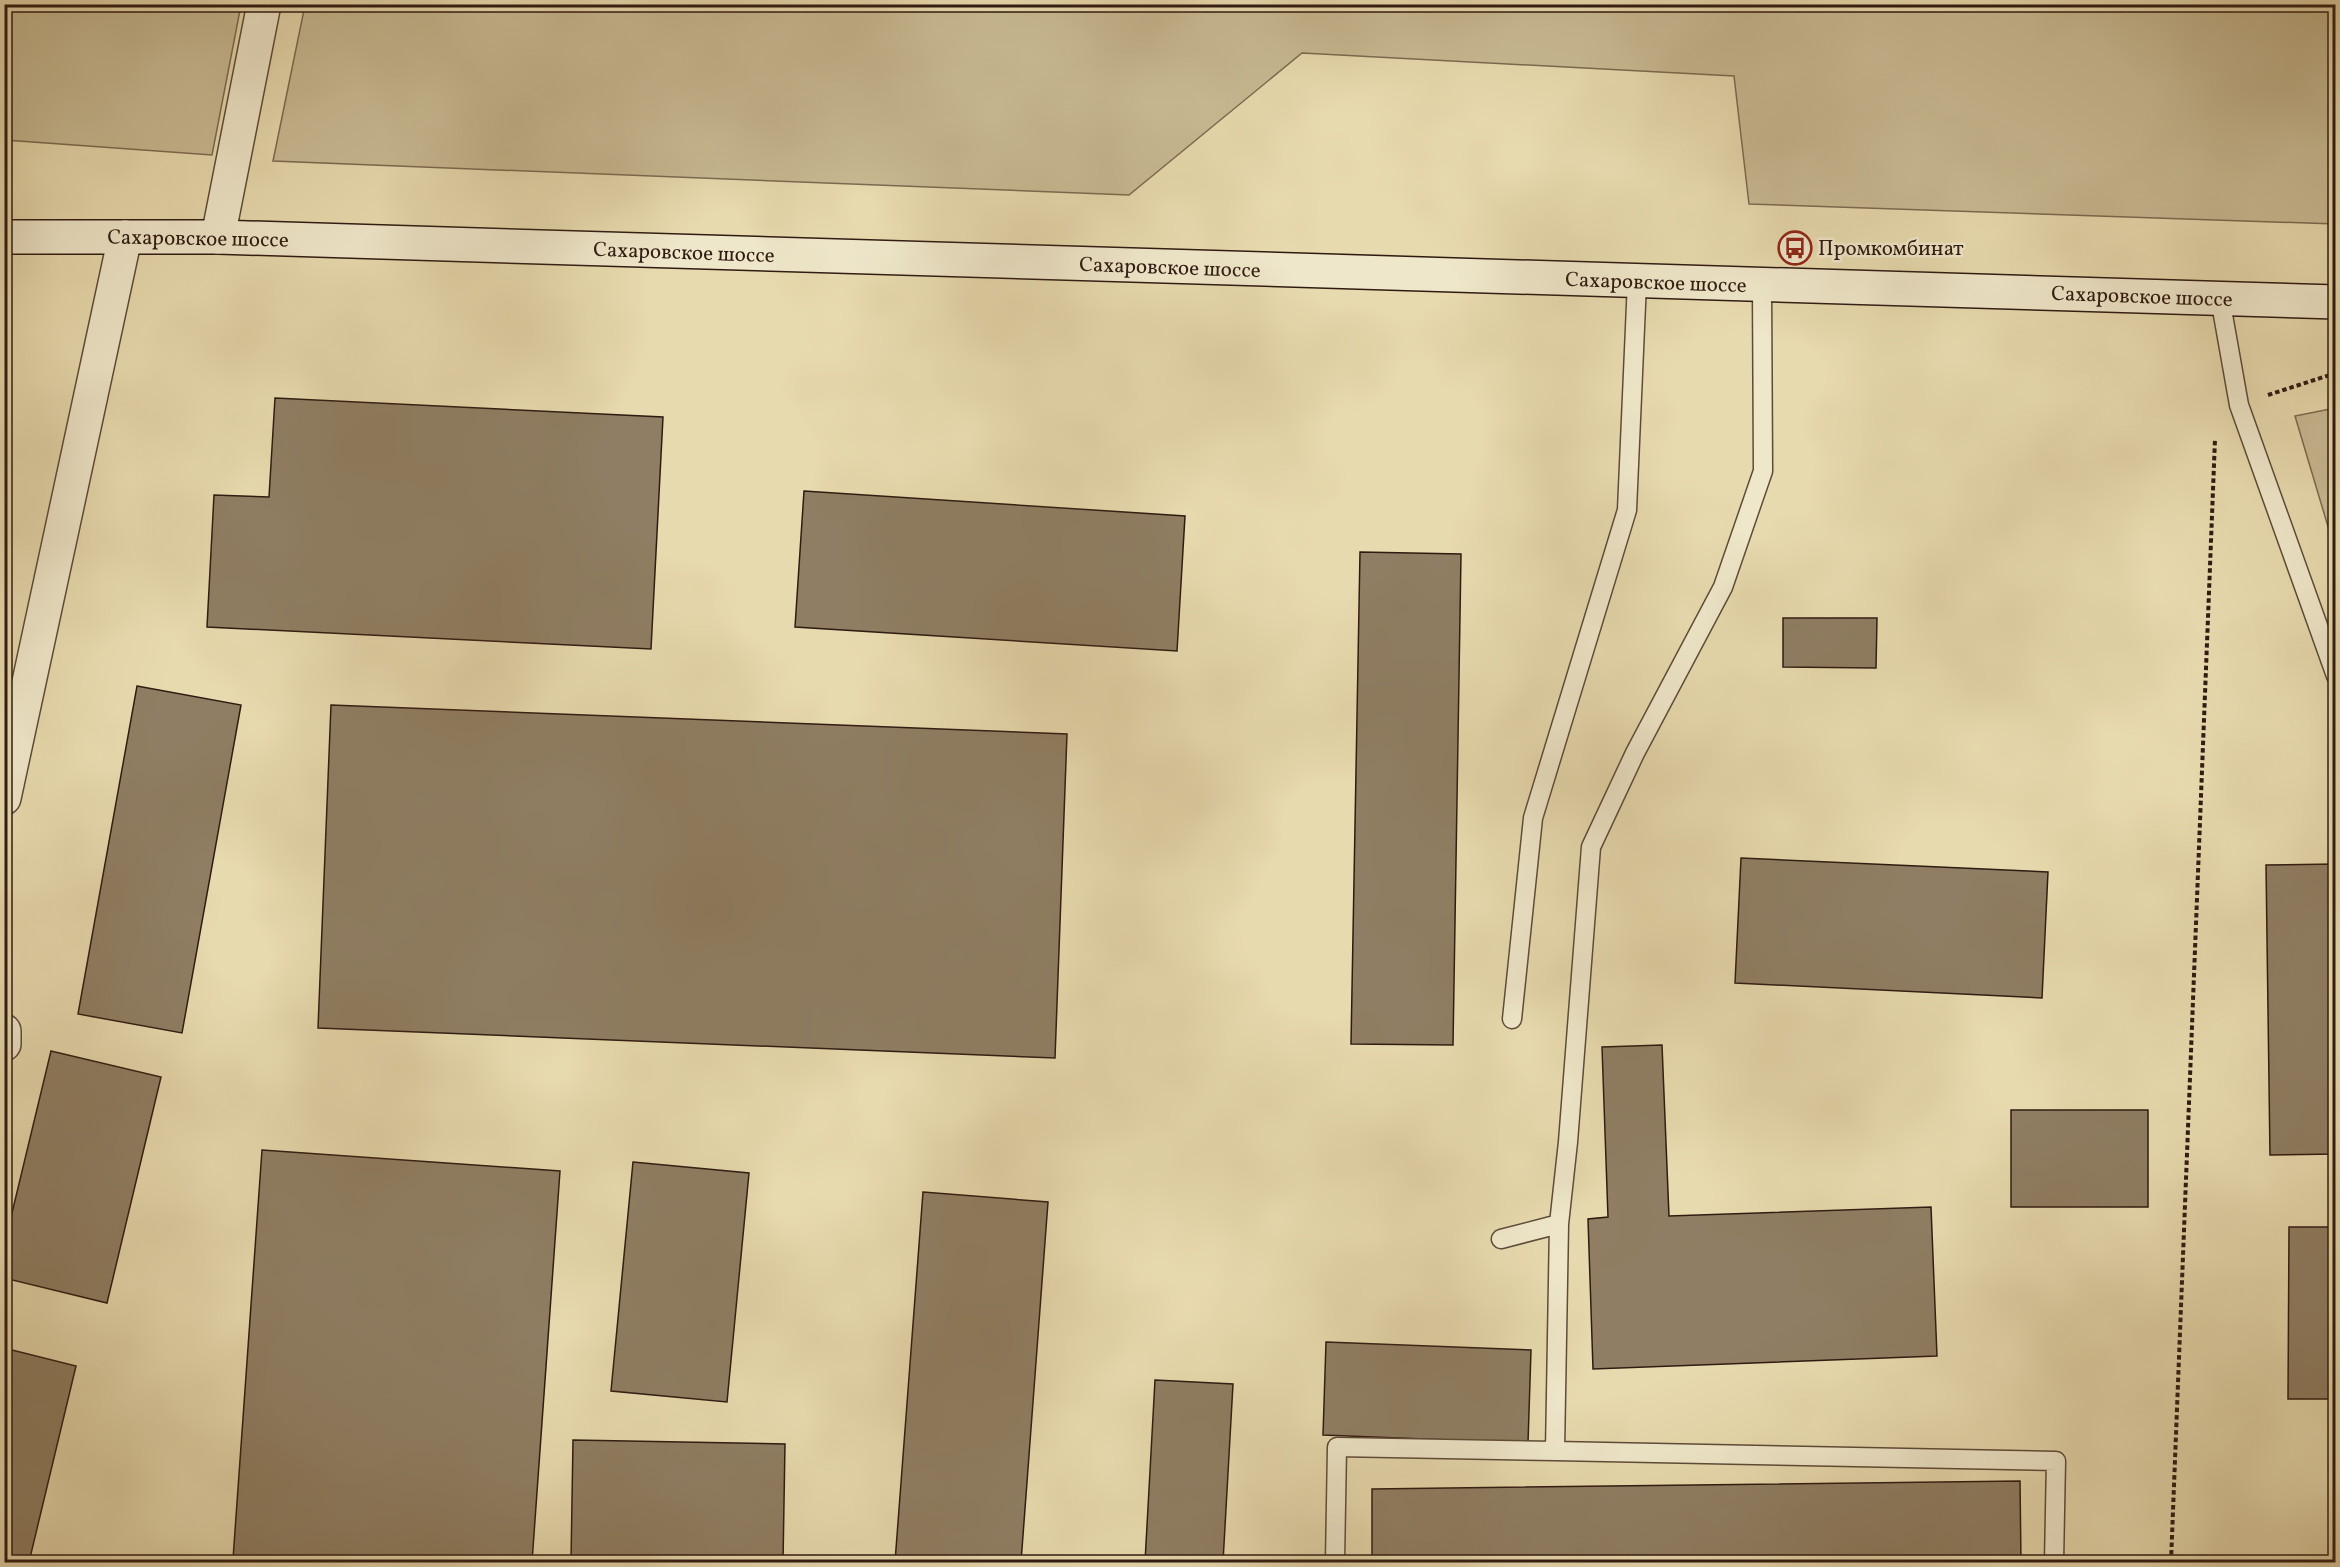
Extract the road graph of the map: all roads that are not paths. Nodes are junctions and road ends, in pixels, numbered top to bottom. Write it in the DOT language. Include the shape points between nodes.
graph roads {
  1 [pos="264,4"];
  2 [pos="4,237"];
  3 [pos="125,237"];
  4 [pos="218,237"];
  5 [pos="1637,282"];
  6 [pos="1762,286"];
  7 [pos="2220,298"];
  8 [pos="2336,302"];
  9 [pos="2336,676"];
  10 [pos="4,798"];
  11 [pos="1512,1019"];
  12 [pos="4,1031"];
  13 [pos="4,1044"];
  14 [pos="1558,1224"];
  15 [pos="1501,1239"];
  16 [pos="1554,1451"];
  17 [pos="1335,1563"];
  18 [pos="2054,1563"];
  1 -- 4 [label="main road"];
  2 -- 3 [label="main road, Сахаровское шоссе"];
  3 -- 4 [label="main road, Сахаровское шоссе"];
  3 -- 10 [label="main road"];
  4 -- 5 [label="main road, Сахаровское шоссе"];
  5 -- 6 [label="main road, Сахаровское шоссе"];
  5 -- 11 [label="lane" via="1628,510 1533,818"];
  6 -- 7 [label="main road, Сахаровское шоссе"];
  6 -- 14 [label="lane" via="1763,471 1723,587 1635,753 1591,846"];
  7 -- 8 [label="main road, Сахаровское шоссе"];
  7 -- 9 [label="lane" via="2239,405"];
  12 -- 13 [label="main road"];
  14 -- 15 [label="lane"];
  14 -- 16 [label="lane"];
  16 -- 17 [label="lane" via="1337,1448"];
  16 -- 18 [label="lane" via="2056,1461"];
}
